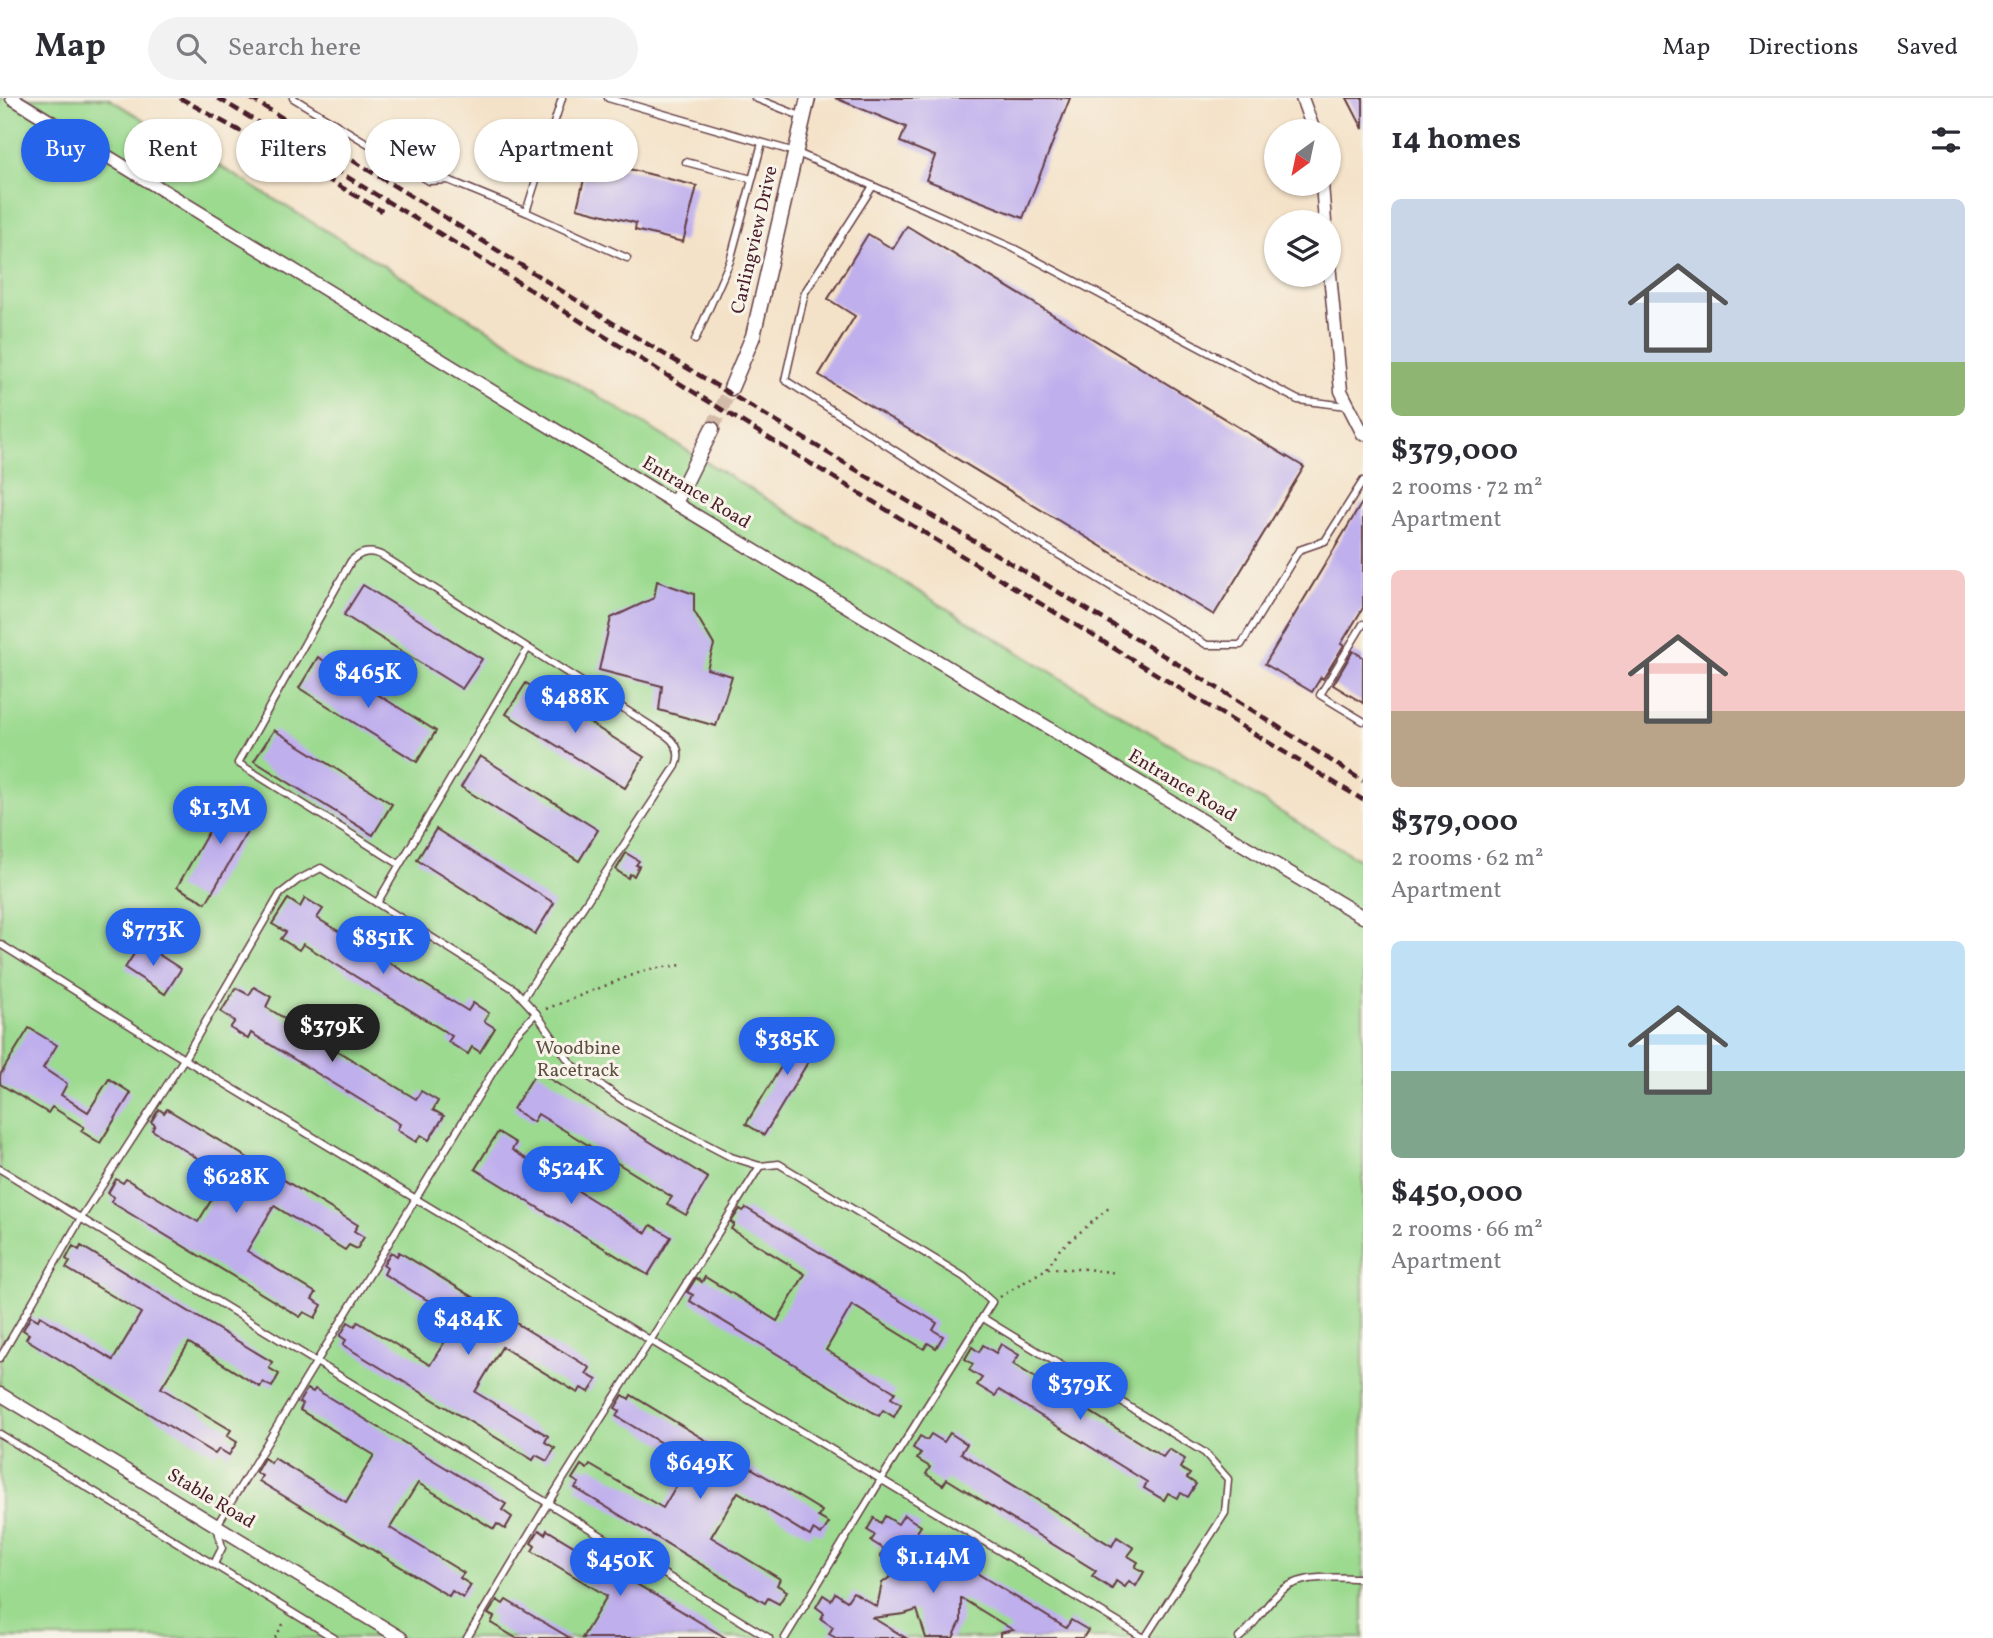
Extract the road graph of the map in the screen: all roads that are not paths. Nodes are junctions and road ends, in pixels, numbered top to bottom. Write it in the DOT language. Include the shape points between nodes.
graph roads {
  1 [pos="12,98"];
  2 [pos="293,98"];
  3 [pos="562,98"];
  4 [pos="608,98"];
  5 [pos="755,98"];
  6 [pos="808,98"];
  7 [pos="1302,98"];
  8 [pos="803,117"];
  9 [pos="1310,119"];
  10 [pos="762,143"];
  11 [pos="795,152"];
  12 [pos="685,162"];
  13 [pos="752,179"];
  14 [pos="873,186"];
  15 [pos="526,212"];
  16 [pos="627,258"];
  17 [pos="1331,287"];
  18 [pos="695,340"];
  19 [pos="731,388"];
  20 [pos="1349,406"];
  21 [pos="712,429"];
  22 [pos="1363,434"];
  23 [pos="1363,481"];
  24 [pos="1355,494"];
  25 [pos="1363,499"];
  26 [pos="675,503"];
  27 [pos="1363,624"];
  28 [pos="528,648"];
  29 [pos="1363,721"];
  30 [pos="400,864"];
  31 [pos="377,903"];
  32 [pos="1363,917"];
  33 [pos="0,944"];
  34 [pos="523,998"];
  35 [pos="536,1013"];
  36 [pos="184,1059"];
  37 [pos="760,1166"];
  38 [pos="0,1169"];
  39 [pos="415,1199"];
  40 [pos="81,1218"];
  41 [pos="982,1318"];
  42 [pos="650,1341"];
  43 [pos="0,1359"];
  44 [pos="315,1361"];
  45 [pos="0,1394"];
  46 [pos="0,1434"];
  47 [pos="882,1478"];
  48 [pos="548,1503"];
  49 [pos="216,1525"];
  50 [pos="214,1564"];
  51 [pos="1363,1578"];
  52 [pos="334,1638"];
  53 [pos="401,1638"];
  54 [pos="467,1638"];
  55 [pos="769,1638"];
  56 [pos="785,1638"];
  57 [pos="1145,1638"];
  58 [pos="1239,1638"];
  1 -- 26 [label="street, Entrance Road"];
  2 -- 15 [label="lane" via="429,181 449,180"];
  3 -- 15 [label="lane"];
  4 -- 10 [label="lane"];
  5 -- 8 [label="lane"];
  6 -- 8 [label="street, Carlingview Drive"];
  7 -- 9 [label="street"];
  8 -- 11 [label="street, Carlingview Drive"];
  10 -- 11 [label="lane"];
  10 -- 13 [label="lane"];
  11 -- 14 [label="lane"];
  11 -- 19 [label="street, Carlingview Drive" via="753,336"];
  12 -- 13 [label="lane"];
  13 -- 18 [label="lane" via="730,261"];
  14 -- 20 [label="lane" via="1013,248 1298,400"];
  14 -- 24 [label="lane" via="805,292 785,380 1014,527 1207,645 1241,645 1299,550 1325,541"];
  15 -- 16 [label="lane"];
  17 -- 20 [label="street" via="1341,391"];
  20 -- 22 [label="street"];
  21 -- 26 [label="street"];
  23 -- 24 [label="lane"];
  24 -- 25 [label="lane"];
  26 -- 32 [label="street, Entrance Road"];
  27 -- 29 [label="lane" via="1320,695"];
  28 -- 30 [label="lane"];
  28 -- 30 [label="lane" via="377,553 363,553 351,561 238,763"];
  28 -- 34 [label="lane" via="673,740 679,753 676,766"];
  30 -- 31 [label="lane"];
  31 -- 34 [label="lane"];
  31 -- 36 [label="lane" via="321,868 280,894"];
  33 -- 36 [label="lane"];
  34 -- 35 [label="lane"];
  35 -- 37 [label="lane" via="571,1064 624,1101 731,1157"];
  35 -- 39 [label="lane" via="516,1034"];
  36 -- 39 [label="lane"];
  36 -- 40 [label="lane"];
  37 -- 41 [label="lane" via="779,1164 964,1277 992,1302"];
  37 -- 42 [label="lane"];
  38 -- 40 [label="lane"];
  39 -- 42 [label="lane"];
  39 -- 44 [label="lane"];
  40 -- 43 [label="lane"];
  40 -- 44 [label="lane"];
  41 -- 47 [label="lane"];
  41 -- 57 [label="lane" via="1205,1452 1228,1479 1225,1513"];
  42 -- 47 [label="lane"];
  42 -- 48 [label="lane"];
  44 -- 48 [label="lane"];
  44 -- 49 [label="lane"];
  45 -- 49 [label="street, Stable Road"];
  46 -- 50 [label="lane"];
  47 -- 56 [label="lane"];
  47 -- 57 [label="lane"];
  48 -- 54 [label="lane"];
  48 -- 55 [label="lane"];
  49 -- 50 [label="lane" via="222,1548"];
  49 -- 53 [label="street, Stable Road"];
  50 -- 52 [label="lane"];
  51 -- 58 [label="lane" via="1292,1582"];
}
